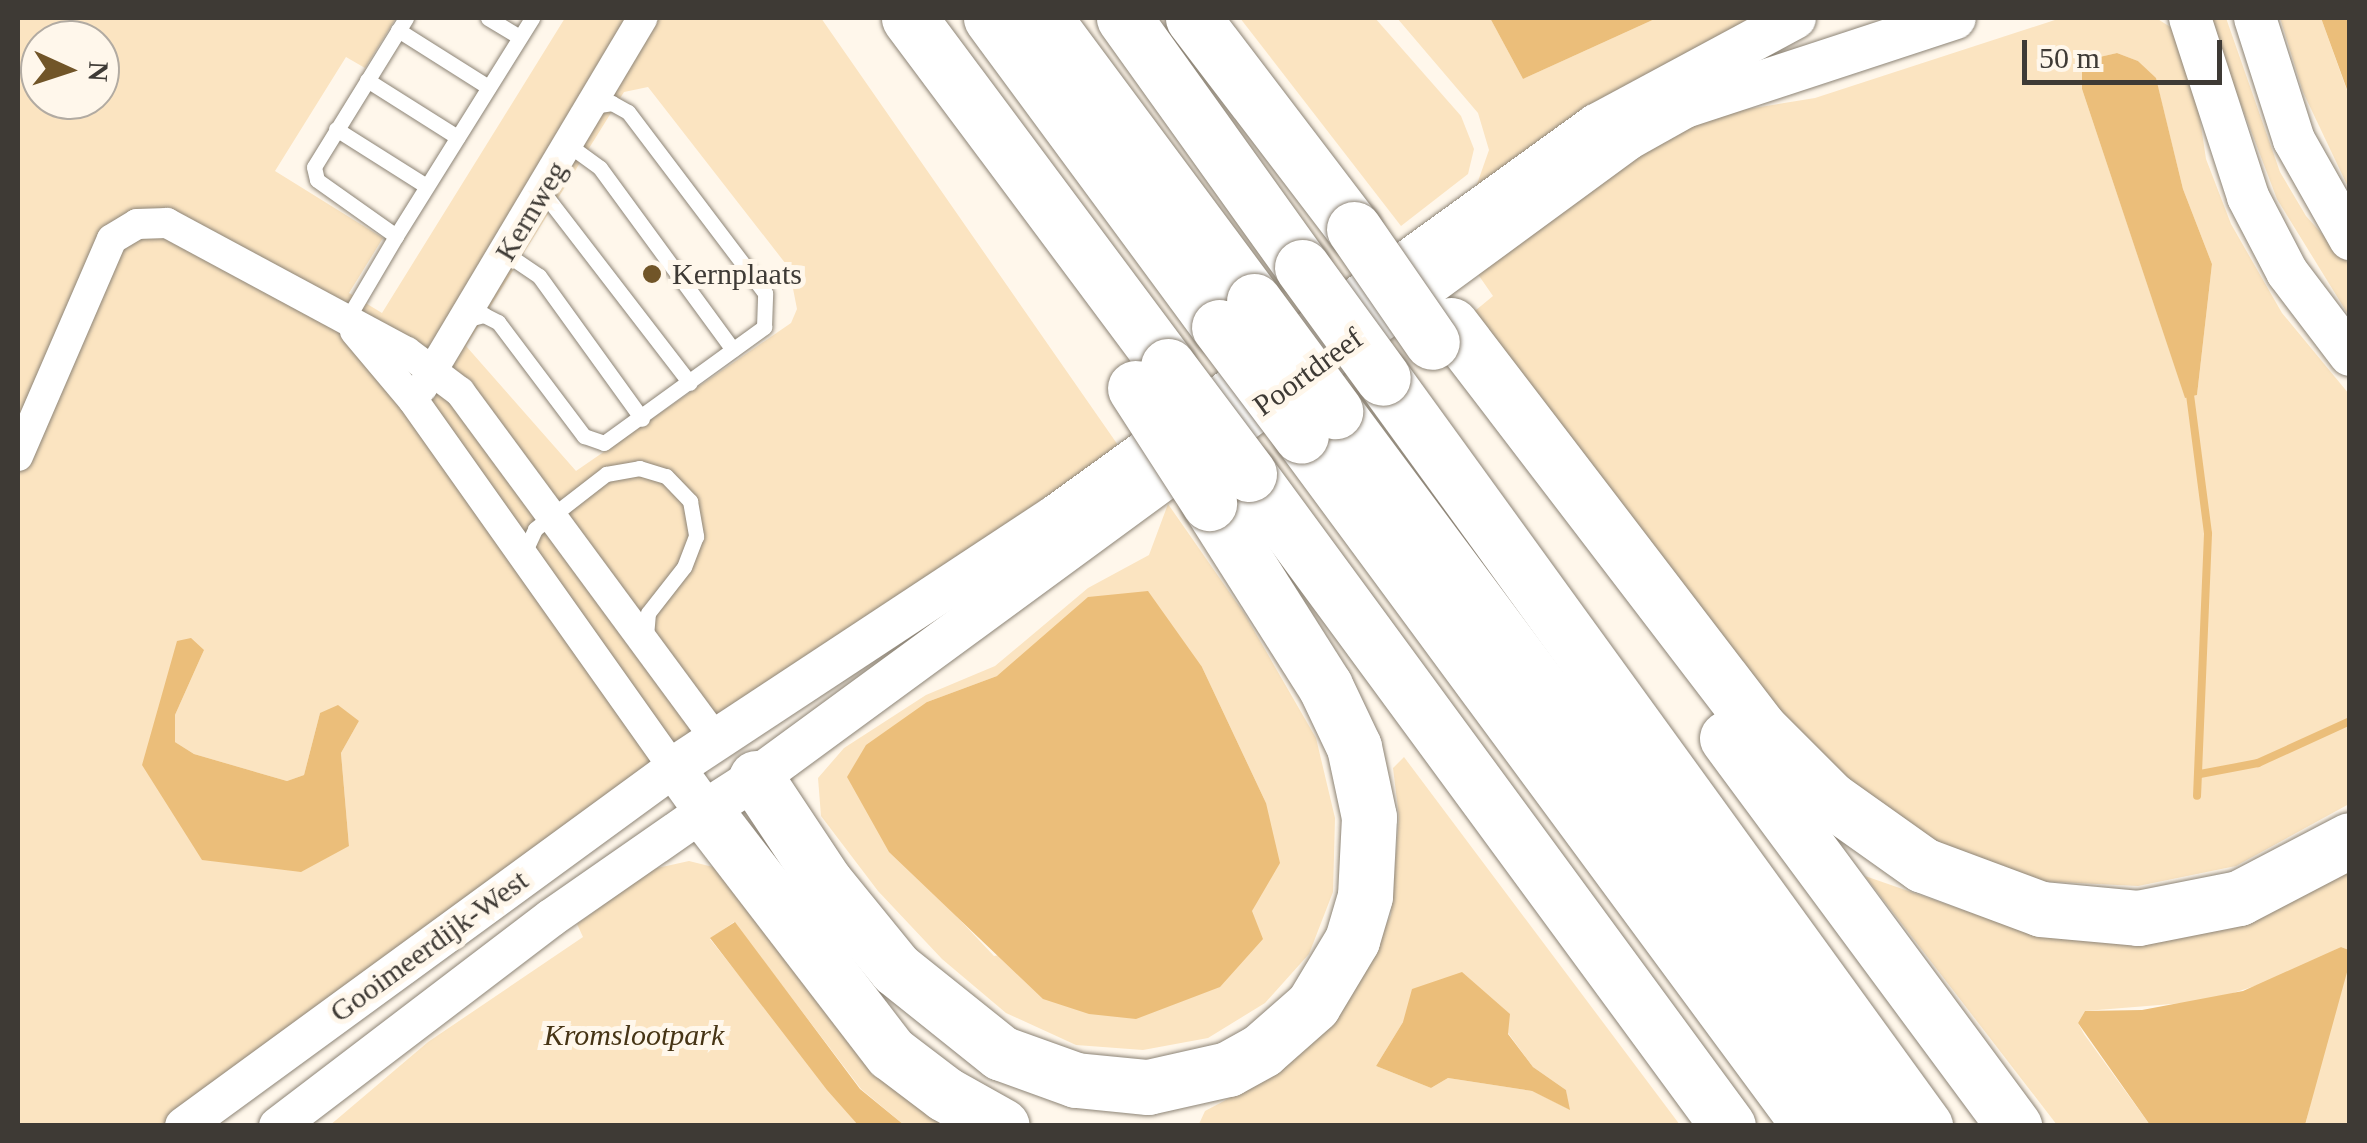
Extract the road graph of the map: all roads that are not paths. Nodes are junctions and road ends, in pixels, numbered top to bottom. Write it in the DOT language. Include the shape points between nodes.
graph roads {
  1 [pos="488,18"];
  2 [pos="532,18"];
  3 [pos="643,18"];
  4 [pos="908,18"];
  5 [pos="991,18"];
  6 [pos="1044,18"];
  7 [pos="1124,18"];
  8 [pos="1193,18"];
  9 [pos="1795,18"];
  10 [pos="1955,18"];
  11 [pos="2190,18"];
  12 [pos="2255,18"];
  13 [pos="402,24"];
  14 [pos="520,37"];
  15 [pos="367,80"];
  16 [pos="488,87"];
  17 [pos="594,106"];
  18 [pos="336,129"];
  19 [pos="457,137"];
  20 [pos="570,146"];
  21 [pos="426,186"];
  22 [pos="542,191"];
  23 [pos="396,236"];
  24 [pos="2350,239"];
  25 [pos="505,254"];
  26 [pos="1237,314"];
  27 [pos="466,320"];
  28 [pos="346,321"];
  29 [pos="1442,334"];
  30 [pos="733,350"];
  31 [pos="2350,356"];
  32 [pos="435,372"];
  33 [pos="690,382"];
  34 [pos="413,400"];
  35 [pos="642,418"];
  36 [pos="1318,424"];
  37 [pos="18,456"];
  38 [pos="1229,488"];
  39 [pos="552,516"];
  40 [pos="523,562"];
  41 [pos="646,646"];
  42 [pos="738,761"];
  43 [pos="690,790"];
  44 [pos="2350,840"];
  45 [pos="184,1126"];
  46 [pos="278,1126"];
  47 [pos="1002,1126"];
  48 [pos="1728,1126"];
  49 [pos="1810,1126"];
  50 [pos="1866,1126"];
  51 [pos="1925,1126"];
  52 [pos="2014,1126"];
  1 -- 14 [label="lane"];
  2 -- 14 [label="lane"];
  3 -- 17 [label="street, Kernweg"];
  4 -- 38 [label="highway, bridge" via="1108,288 1151,377"];
  5 -- 26 [label="highway"];
  6 -- 26 [label="highway"];
  7 -- 51 [label="highway, bridge"];
  8 -- 29 [label="highway, bridge"];
  9 -- 42 [label="main road, Poortdreef" via="1596,125 1057,515"];
  10 -- 42 [label="main road, Poortdreef" via="1684,107 1628,139"];
  11 -- 31 [label="main road" via="2248,197 2288,272"];
  12 -- 24 [label="main road" via="2294,140"];
  13 -- 15 [label="lane"];
  13 -- 16 [label="lane"];
  14 -- 16 [label="lane"];
  15 -- 18 [label="lane"];
  15 -- 19 [label="lane"];
  16 -- 19 [label="lane"];
  17 -- 20 [label="street, Kernweg"];
  17 -- 30 [label="lane" via="612,103 628,112 765,293 764,326"];
  18 -- 21 [label="lane"];
  18 -- 23 [label="lane" via="316,162 317,180"];
  19 -- 21 [label="lane"];
  20 -- 22 [label="street, Kernweg"];
  20 -- 30 [label="lane" via="600,168"];
  21 -- 23 [label="lane"];
  22 -- 25 [label="street, Kernweg"];
  22 -- 33 [label="lane"];
  23 -- 28 [label="lane"];
  25 -- 27 [label="street, Kernweg"];
  25 -- 35 [label="lane" via="539,276"];
  26 -- 36 [label="highway, bridge"];
  27 -- 32 [label="street, Kernweg"];
  27 -- 35 [label="lane" via="484,316 498,322 590,440 610,442"];
  28 -- 32 [label="street"];
  28 -- 34 [label="street"];
  28 -- 37 [label="street" via="167,222 126,228 104,256"];
  29 -- 44 [label="highway" via="1760,729 1830,799 1923,865 2041,909 2138,918 2239,898"];
  29 -- 52 [label="highway"];
  30 -- 33 [label="lane"];
  32 -- 34 [label="street, Kernweg"];
  32 -- 39 [label="street" via="460,392"];
  33 -- 35 [label="lane"];
  34 -- 40 [label="street"];
  36 -- 49 [label="highway"];
  36 -- 50 [label="highway"];
  38 -- 42 [label="highway" via="1354,747 1370,817 1368,877 1352,940 1313,1006 1228,1069 1148,1087 1076,1080 1001,1053 930,1003 874,944"];
  38 -- 48 [label="highway"];
  39 -- 40 [label="lane" via="528,539"];
  39 -- 41 [label="street"];
  39 -- 41 [label="lane" via="606,474 623,470 653,470 681,487 696,536 684,567 648,613"];
  40 -- 43 [label="street"];
  41 -- 42 [label="street"];
  42 -- 43 [label="main road, Poortdreef"];
  43 -- 45 [label="street, Gooimeerdijk-West"];
  43 -- 46 [label="street, Gooimeerdijk-West" via="550,918"];
  43 -- 47 [label="highway" via="892,1053 944,1094"];
}
